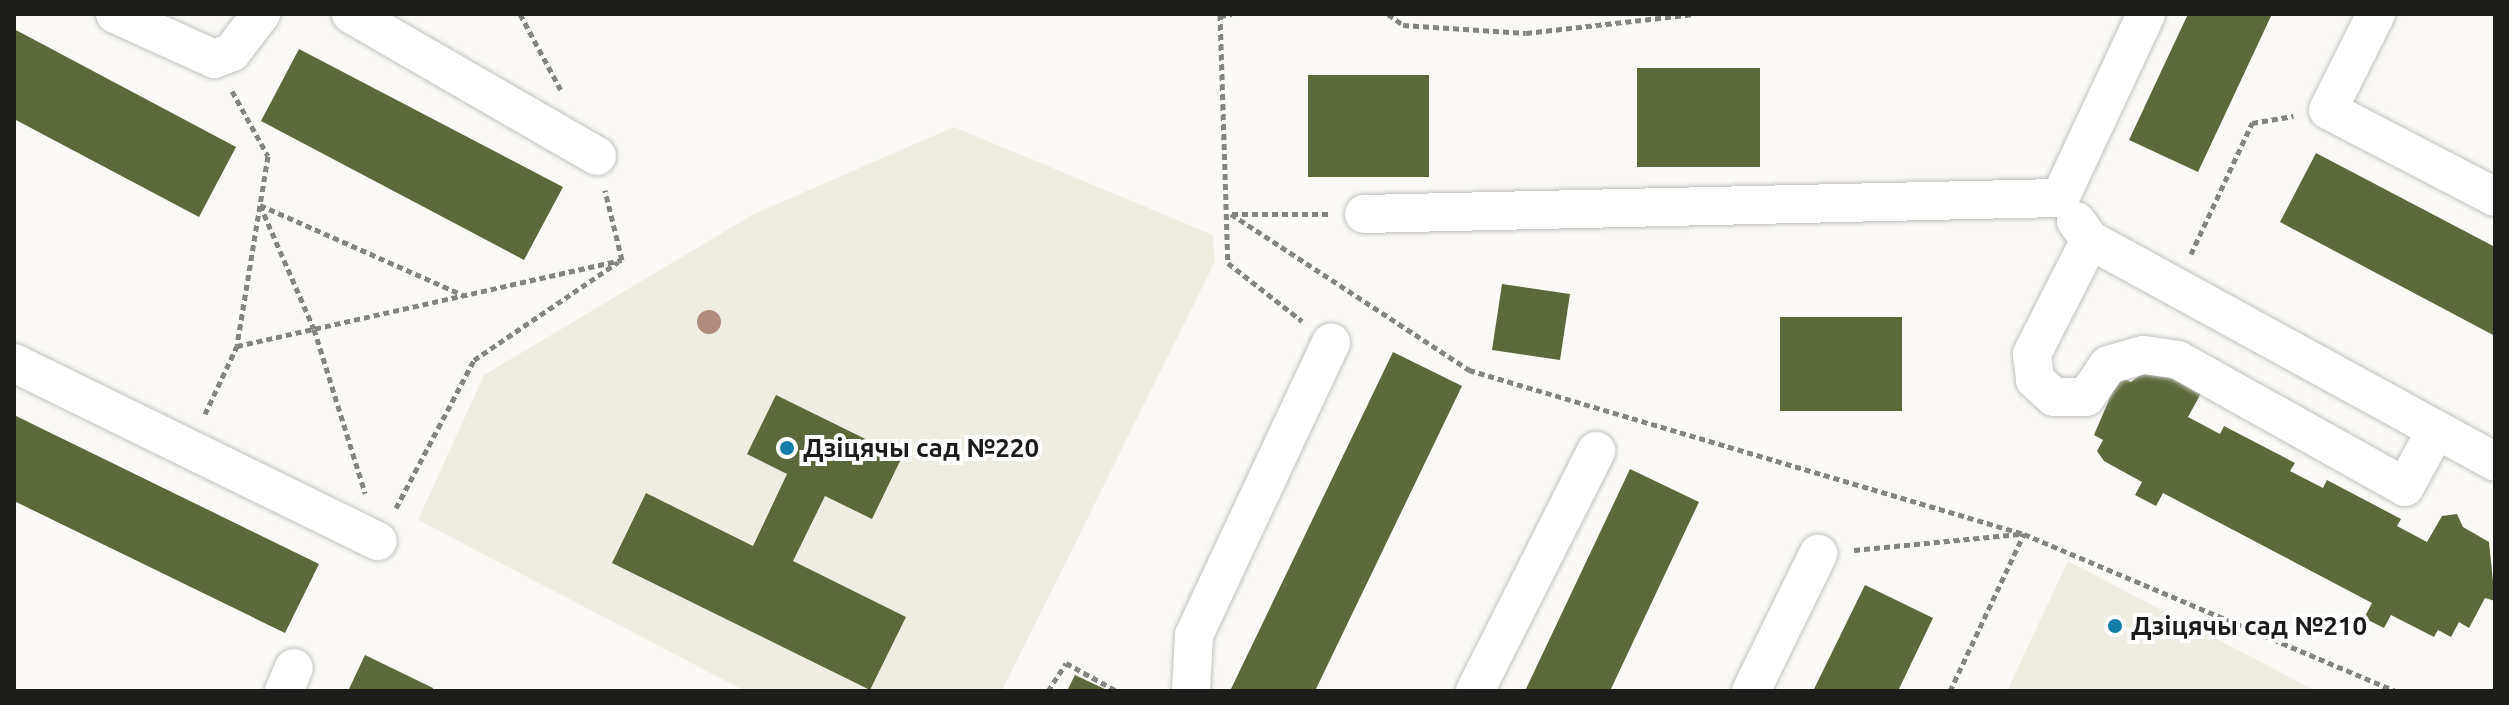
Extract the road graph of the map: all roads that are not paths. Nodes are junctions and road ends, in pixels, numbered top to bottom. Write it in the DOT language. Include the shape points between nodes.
graph roads {
  1 [pos="115,14"];
  2 [pos="261,14"];
  3 [pos="351,14"];
  4 [pos="2146,14"];
  5 [pos="2376,14"];
  6 [pos="597,156"];
  7 [pos="2495,197"];
  8 [pos="2060,198"];
  9 [pos="1364,214"];
  10 [pos="2090,240"];
  11 [pos="1331,343"];
  12 [pos="14,363"];
  13 [pos="2436,430"];
  14 [pos="1596,451"];
  15 [pos="2495,462"];
  16 [pos="365,534"];
  17 [pos="1818,554"];
  18 [pos="1191,691"];
  19 [pos="1475,691"];
  20 [pos="1751,691"];
  1 -- 2 [label="lane" via="214,59 232,52"];
  3 -- 6 [label="lane"];
  4 -- 8 [label="lane"];
  5 -- 7 [label="lane" via="2328,110"];
  8 -- 9 [label="lane"];
  8 -- 10 [label="lane"];
  10 -- 13 [label="lane"];
  10 -- 13 [label="lane" via="2032,354 2035,380 2054,397 2086,397 2108,365 2144,355 2178,360 2405,487"];
  11 -- 18 [label="lane" via="1194,635"];
  12 -- 16 [label="lane"];
  13 -- 15 [label="lane"];
  14 -- 19 [label="lane"];
  17 -- 20 [label="lane"];
}
